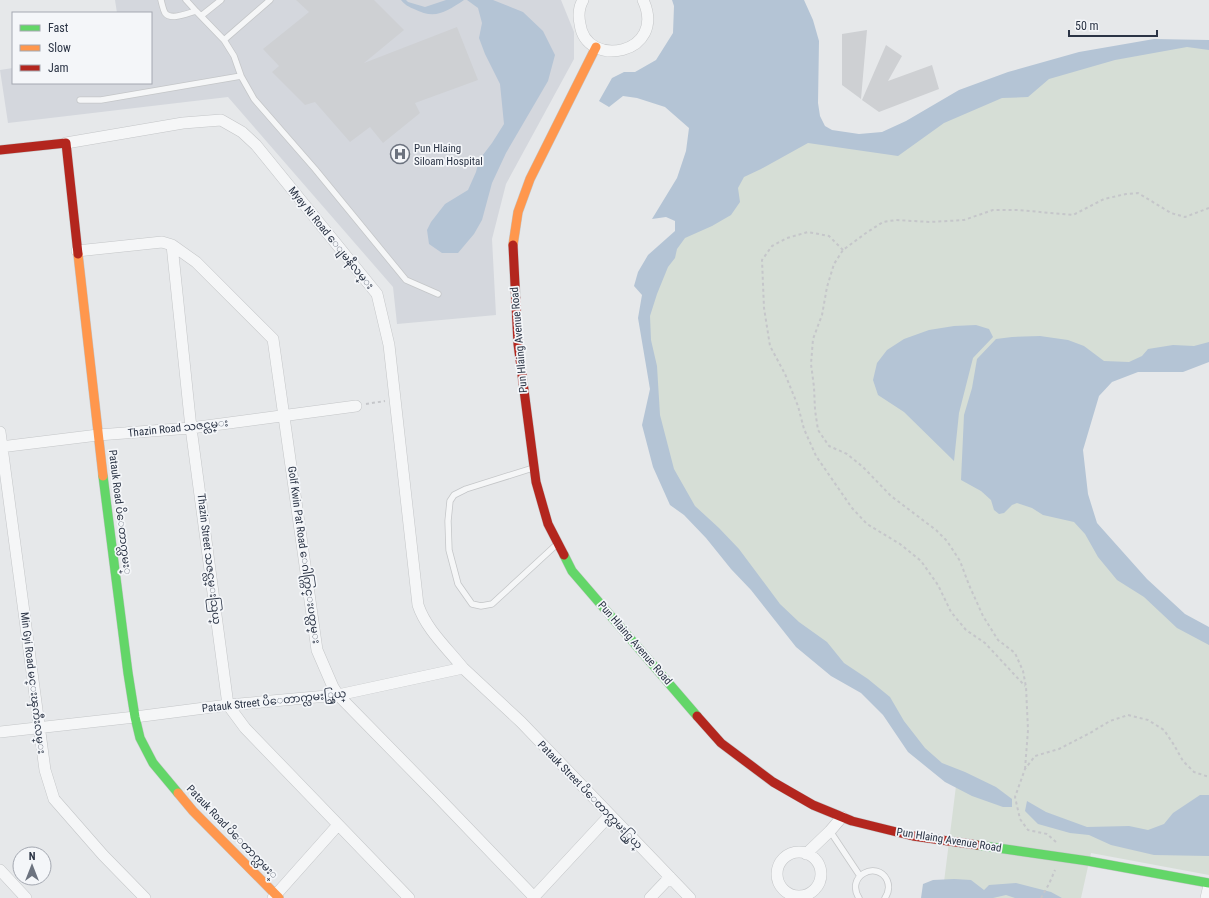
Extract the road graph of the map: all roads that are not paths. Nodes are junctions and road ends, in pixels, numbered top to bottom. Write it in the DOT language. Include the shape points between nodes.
graph roads {
  1 [pos="161,0"];
  2 [pos="186,0"];
  3 [pos="221,0"];
  4 [pos="270,0"];
  5 [pos="643,0"];
  6 [pos="579,1"];
  7 [pos="196,11"];
  8 [pos="201,16"];
  9 [pos="224,40"];
  10 [pos="596,47"];
  11 [pos="241,76"];
  12 [pos="80,100"];
  13 [pos="66,143"];
  14 [pos="0,150"];
  15 [pos="172,246"];
  16 [pos="77,250"];
  17 [pos="438,294"];
  18 [pos="356,406"];
  19 [pos="284,416"];
  20 [pos="191,428"];
  21 [pos="0,432"];
  22 [pos="98,435"];
  23 [pos="1,447"];
  24 [pos="534,468"];
  25 [pos="558,543"];
  26 [pos="463,668"];
  27 [pos="338,695"];
  28 [pos="228,705"];
  29 [pos="135,717"];
  30 [pos="39,728"];
  31 [pos="0,732"];
  32 [pos="610,815"];
  33 [pos="842,817"];
  34 [pos="338,825"];
  35 [pos="830,831"];
  36 [pos="806,854"];
  37 [pos="0,870"];
  38 [pos="860,876"];
  39 [pos="670,877"];
  40 [pos="1209,884"];
  41 [pos="276,897"];
  42 [pos="804,897"];
  43 [pos="26,898"];
  44 [pos="145,898"];
  45 [pos="409,898"];
  46 [pos="533,898"];
  47 [pos="650,898"];
  48 [pos="690,898"];
  49 [pos="859,898"];
  50 [pos="885,898"];
  51 [pos="1206,898"];
  1 -- 7 [label="lane" via="167,16 174,17"];
  2 -- 7 [label="lane"];
  3 -- 8 [label="lane"];
  4 -- 9 [label="lane"];
  5 -- 10 [label="street" via="648,10 648,22 640,40 618,52"];
  6 -- 10 [label="street" via="580,28"];
  7 -- 8 [label="lane"];
  8 -- 9 [label="lane"];
  9 -- 11 [label="lane" via="234,56"];
  10 -- 24 [label="street, Pun Hlaing Avenue Road" via="530,179 518,212 512,248 518,344"];
  11 -- 12 [label="lane" via="101,100"];
  11 -- 17 [label="lane" via="254,99 406,280"];
  13 -- 14 [label="street"];
  13 -- 16 [label="street, Patauk Road ပိေတာက္လမး္"];
  13 -- 26 [label="street, Myay Ni Road ေျမနီလမ္း" via="183,123 221,120 256,144 377,294 389,345 418,604 422,616"];
  15 -- 16 [label="street" via="162,242"];
  15 -- 19 [label="street, Golf Kwin Pat Road ေဂါက္ကြင္းပတ္လမ္း" via="196,262 273,339"];
  15 -- 20 [label="street, Thazin Street သဇင္လမ္းသြယ္"];
  16 -- 22 [label="street, Patauk Road ပိေတာက္လမး္"];
  18 -- 19 [label="street, Thazin Road သဇင္လမ္း"];
  19 -- 20 [label="street, Thazin Road သဇင္လမ္း"];
  19 -- 27 [label="street, Golf Kwin Pat Road ေဂါက္ကြင္းပတ္လမ္း" via="317,650"];
  20 -- 22 [label="street, Thazin Road သဇင္လမ္း"];
  20 -- 28 [label="street, Thazin Street သဇင္လမ္းသြယ္"];
  21 -- 23 [label="street, Min Gyi Road မင္းၾကီးလမ္း"];
  22 -- 23 [label="street, Thazin Road သဇင္လမ္း"];
  22 -- 29 [label="street, Patauk Road ပိေတာက္လမး္"];
  23 -- 30 [label="street, Min Gyi Road မင္းၾကီးလမ္း"];
  24 -- 25 [label="street, Pun Hlaing Avenue Road" via="548,524"];
  24 -- 25 [label="lane" via="454,495 450,502 448,521 449,550 458,584 472,604 492,604"];
  25 -- 33 [label="street, Pun Hlaing Avenue Road" via="572,572 722,743 773,782 813,805"];
  26 -- 27 [label="street, Patauk Street ပိေတာက္လမး္သြယ္"];
  26 -- 32 [label="street, Patauk Street ပိေတာက္လမး္သြယ္" via="520,722"];
  27 -- 28 [label="street, Patauk Street ပိေတာက္လမး္သြယ္"];
  27 -- 46 [label="street, Golf Kwin Pat Road ေဂါက္ကြင္းပတ္လမ္း"];
  28 -- 29 [label="street, Patauk Street ပိေတာက္လမး္သြယ္"];
  28 -- 34 [label="street, Thazin Street သဇင္လမ္းသြယ္" via="245,728"];
  29 -- 30 [label="street, Patauk Street ပိေတာက္လမး္သြယ္"];
  29 -- 41 [label="street, Patauk Road ပိေတာက္လမး္" via="140,738 153,763 193,811"];
  30 -- 31 [label="street, Patauk Street ပိေတာက္လမး္သြယ္"];
  30 -- 44 [label="street, Min Gyi Road မင္းၾကီးလမ္း" via="45,770 54,799"];
  32 -- 39 [label="street, Patauk Street ပိေတာက္လမး္သြယ္"];
  32 -- 46 [label="street"];
  33 -- 35 [label="street"];
  33 -- 40 [label="street, Pun Hlaing Avenue Road" via="913,836 1060,856"];
  34 -- 41 [label="street"];
  34 -- 45 [label="street, Thazin Street သဇင္လမ္းသြယ္"];
  35 -- 36 [label="street"];
  35 -- 38 [label="lane"];
  36 -- 42 [label="street" via="816,861 821,872 814,890"];
  36 -- 42 [label="street" via="800,852 788,855 780,864 777,876 786,892"];
  37 -- 43 [label="street"];
  38 -- 49 [label="lane" via="855,888"];
  38 -- 50 [label="lane" via="872,871 882,874 889,888"];
  39 -- 47 [label="street"];
  39 -- 48 [label="street, Patauk Street ပိေတာက္လမး္သြယ္"];
  40 -- 51 [label="street"];
}
